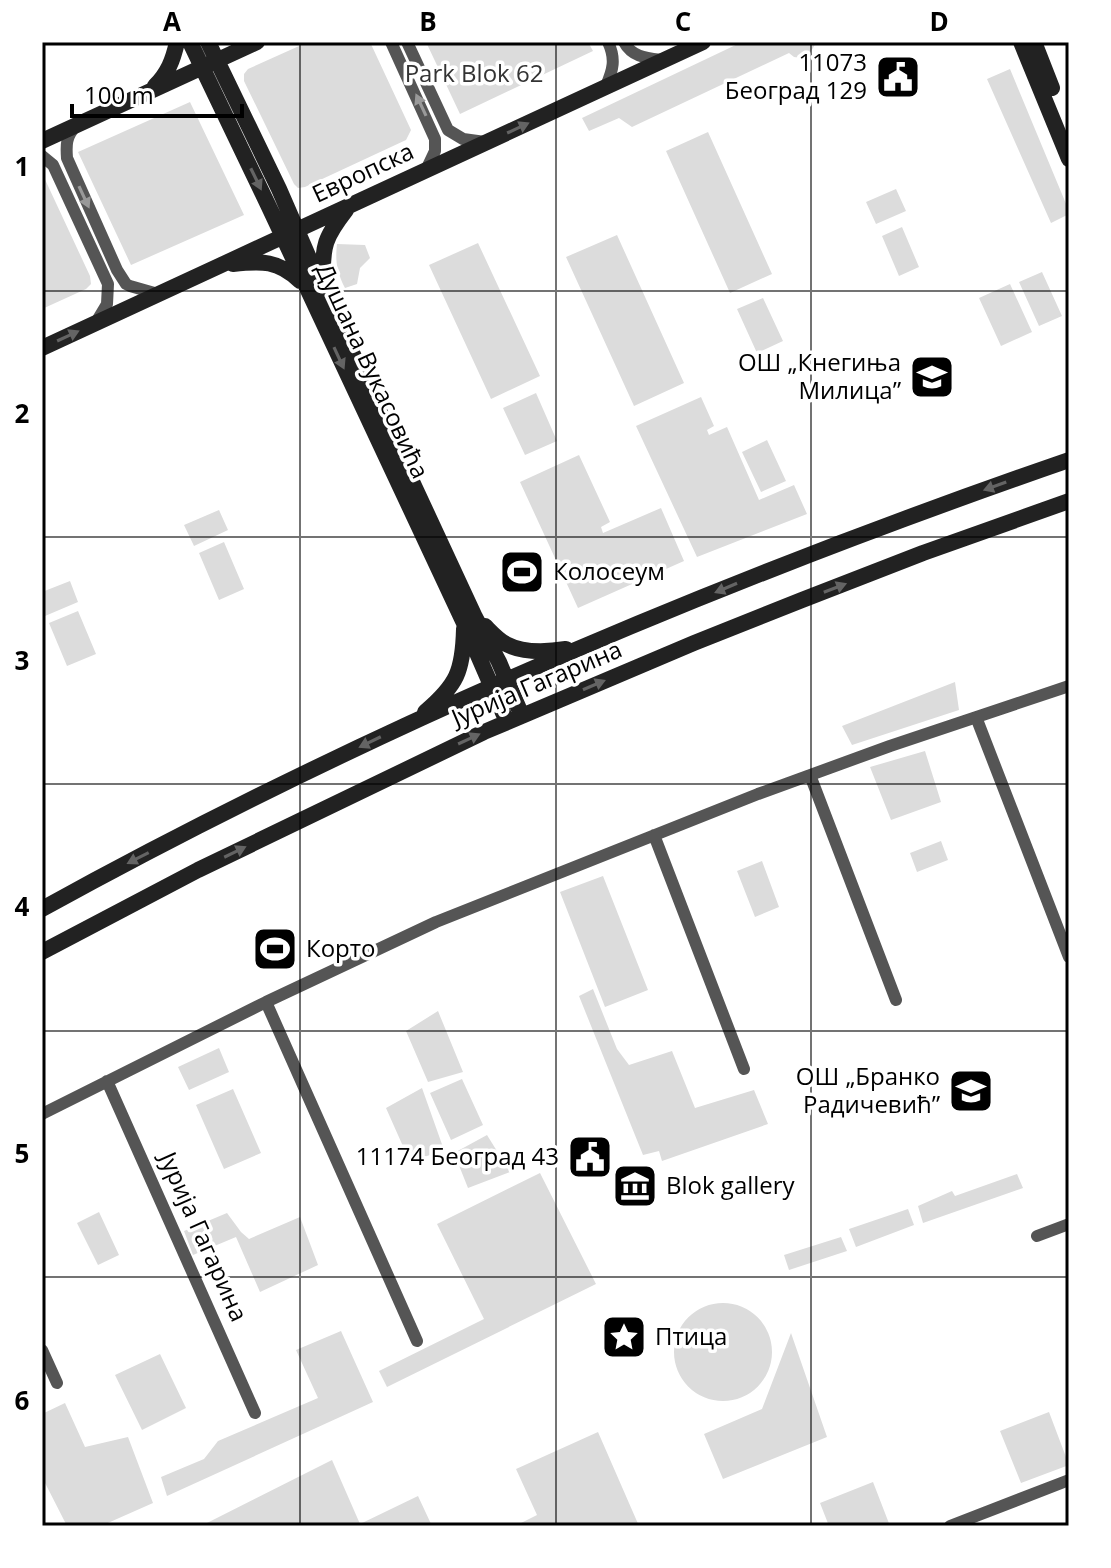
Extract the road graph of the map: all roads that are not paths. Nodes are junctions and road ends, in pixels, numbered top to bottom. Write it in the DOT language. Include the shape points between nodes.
graph roads {
  1 [pos="177,42"];
  2 [pos="190,42"];
  3 [pos="208,42"];
  4 [pos="257,42"];
  5 [pos="391,42"];
  6 [pos="407,42"];
  7 [pos="608,42"];
  8 [pos="624,42"];
  9 [pos="703,42"];
  10 [pos="1021,42"];
  11 [pos="1034,42"];
  12 [pos="218,60"];
  13 [pos="664,60"];
  14 [pos="202,67"];
  15 [pos="606,86"];
  16 [pos="147,93"];
  17 [pos="76,126"];
  18 [pos="1069,130"];
  19 [pos="42,141"];
  20 [pos="487,142"];
  21 [pos="42,156"];
  22 [pos="1069,159"];
  23 [pos="426,170"];
  24 [pos="348,206"];
  25 [pos="290,234"];
  26 [pos="224,264"];
  27 [pos="306,287"];
  28 [pos="323,290"];
  29 [pos="159,294"];
  30 [pos="95,324"];
  31 [pos="42,348"];
  32 [pos="1069,460"];
  33 [pos="1069,501"];
  34 [pos="470,620"];
  35 [pos="587,645"];
  36 [pos="500,683"];
  37 [pos="1069,686"];
  38 [pos="976,717"];
  39 [pos="515,719"];
  40 [pos="409,724"];
  41 [pos="810,775"];
  42 [pos="654,835"];
  43 [pos="42,909"];
  44 [pos="42,952"];
  45 [pos="1069,957"];
  46 [pos="896,1000"];
  47 [pos="266,1002"];
  48 [pos="744,1069"];
  49 [pos="107,1081"];
  50 [pos="42,1114"];
  51 [pos="1069,1224"];
  52 [pos="1037,1236"];
  53 [pos="417,1341"];
  54 [pos="42,1350"];
  55 [pos="57,1383"];
  56 [pos="255,1413"];
  57 [pos="1069,1480"];
  58 [pos="950,1526"];
  1 -- 16 [label="street" via="167,71"];
  2 -- 14 [label="street, Душана Вукасовића"];
  3 -- 12 [label="street, Душана Вукасовића"];
  4 -- 12 [label="street"];
  23 -- 5 [label="street, one-way" via="435,139"];
  6 -- 20 [label="street" via="448,130 463,139"];
  7 -- 15 [label="street" via="614,63"];
  8 -- 13 [label="street" via="639,57"];
  9 -- 13 [label="street, Европска"];
  10 -- 22 [label="street"];
  11 -- 18 [label="street"];
  12 -- 14 [label="street"];
  12 -- 25 [label="street, Душана Вукасовића" via="273,175"];
  13 -- 15 [label="street, Европска"];
  14 -- 16 [label="street"];
  14 -- 25 [label="street, Душана Вукасовића, one-way"];
  20 -- 15 [label="street, Европска, one-way"];
  16 -- 17 [label="street"];
  17 -- 19 [label="street"];
  17 -- 29 [label="street, one-way" via="67,139 67,158 117,270 130,286"];
  20 -- 23 [label="street, Европска"];
  21 -- 30 [label="street" via="53,165 108,284 109,299"];
  23 -- 24 [label="street, Европска"];
  24 -- 25 [label="street, Европска"];
  24 -- 28 [label="street" via="325,243"];
  25 -- 26 [label="street, Европска"];
  25 -- 27 [label="street, Душана Вукасовића"];
  25 -- 28 [label="street, Душана Вукасовића"];
  26 -- 27 [label="street" via="276,264"];
  26 -- 29 [label="street, Европска"];
  27 -- 34 [label="street, Душана Вукасовића, one-way"];
  28 -- 34 [label="street, Душана Вукасовића"];
  29 -- 30 [label="street, Европска"];
  31 -- 30 [label="street, Европска, one-way"];
  32 -- 35 [label="street, Јурија Гагарина, one-way" via="811,554"];
  39 -- 33 [label="street, Јурија Гагарина, one-way" via="802,600"];
  34 -- 35 [label="street" via="516,647 545,651"];
  34 -- 36 [label="street, Душана Вукасовића"];
  34 -- 40 [label="street" via="454,682"];
  35 -- 36 [label="street, Јурија Гагарина"];
  36 -- 39 [label="street, Душана Вукасовића"];
  36 -- 40 [label="street, Јурија Гагарина"];
  37 -- 38 [label="street"];
  38 -- 41 [label="street"];
  38 -- 45 [label="street"];
  44 -- 39 [label="street, Јурија Гагарина, one-way" via="238,850"];
  40 -- 43 [label="street, Јурија Гагарина, one-way"];
  41 -- 42 [label="street"];
  41 -- 46 [label="street"];
  42 -- 47 [label="street" via="436,922"];
  42 -- 48 [label="street"];
  47 -- 49 [label="street"];
  47 -- 53 [label="street"];
  49 -- 50 [label="street"];
  49 -- 56 [label="street, Јурија Гагарина"];
  51 -- 52 [label="street"];
  54 -- 55 [label="street"];
  57 -- 58 [label="street"];
}
